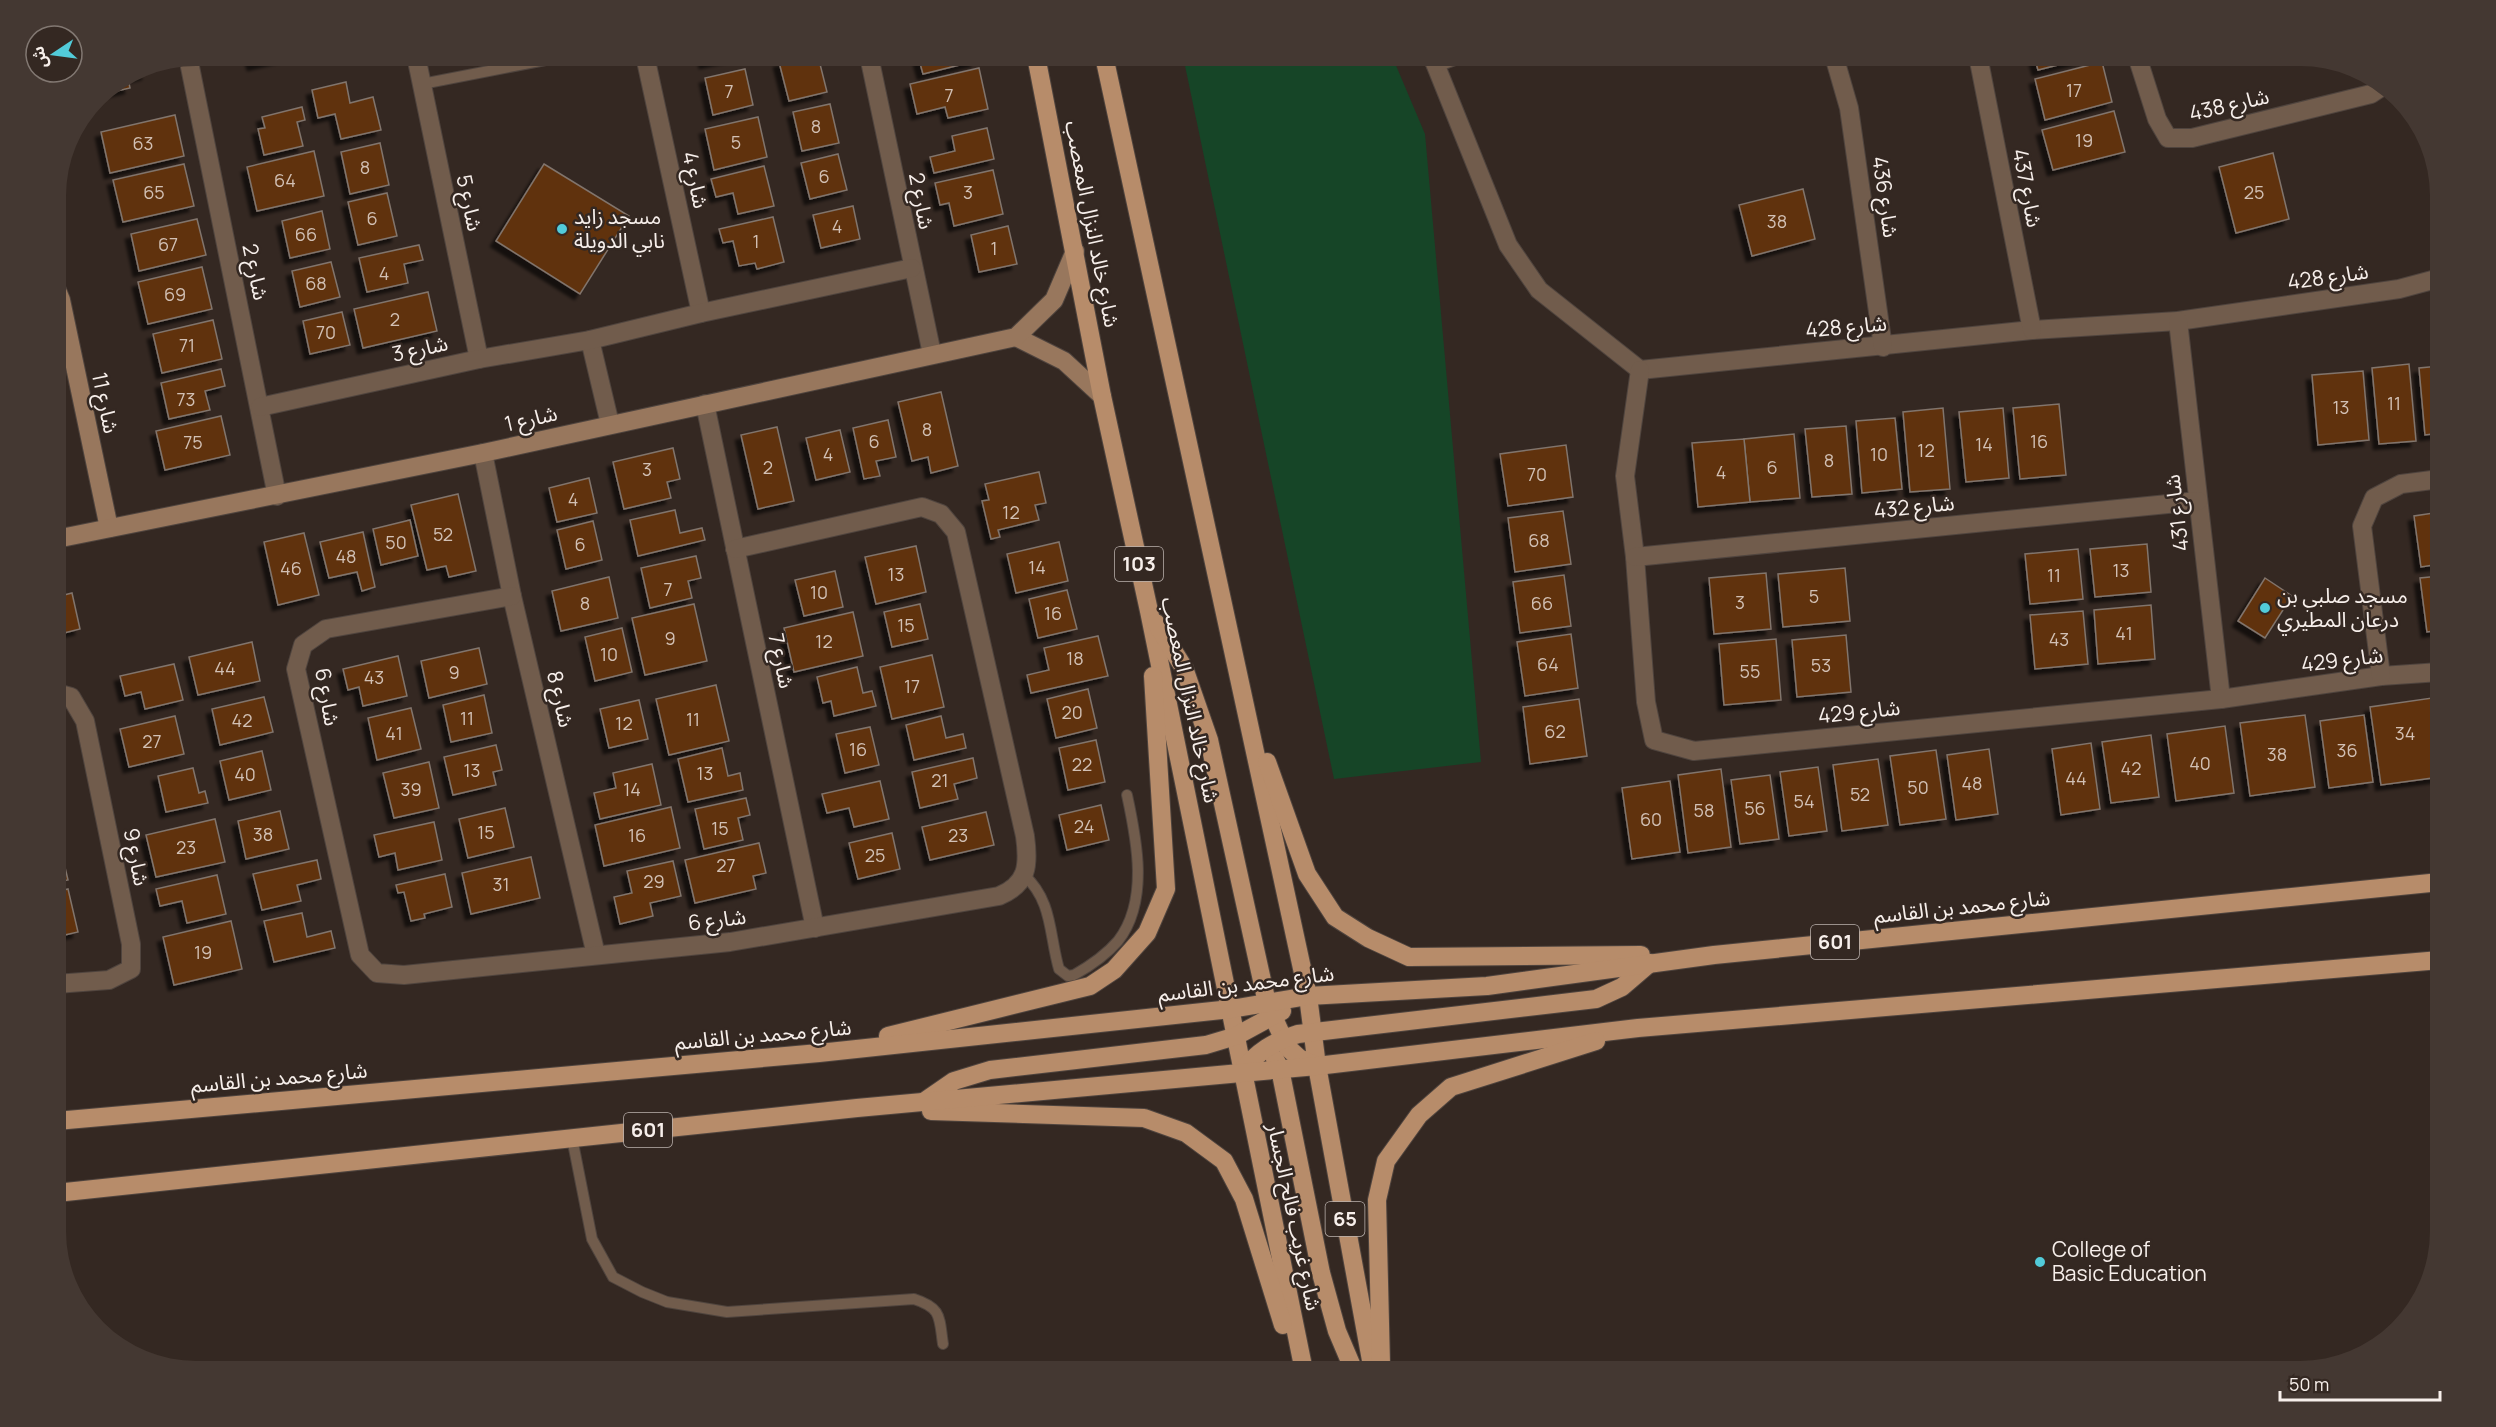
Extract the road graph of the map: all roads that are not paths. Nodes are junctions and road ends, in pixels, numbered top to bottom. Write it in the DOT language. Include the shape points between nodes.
graph roads {
  1 [pos="190,66"];
  2 [pos="418,66"];
  3 [pos="515,66"];
  4 [pos="647,66"];
  5 [pos="871,66"];
  6 [pos="1038,66"];
  7 [pos="1106,66"];
  8 [pos="1437,66"];
  9 [pos="1837,66"];
  10 [pos="1980,66"];
  11 [pos="2140,66"];
  12 [pos="422,84"];
  13 [pos="2376,91"];
  14 [pos="1075,251"];
  15 [pos="912,268"];
  16 [pos="2430,281"];
  17 [pos="701,314"];
  18 [pos="2178,321"];
  19 [pos="66,324"];
  20 [pos="2032,330"];
  21 [pos="1016,337"];
  22 [pos="590,340"];
  23 [pos="1883,346"];
  24 [pos="932,354"];
  25 [pos="479,359"];
  26 [pos="1640,370"];
  27 [pos="1102,396"];
  28 [pos="705,404"];
  29 [pos="260,407"];
  30 [pos="610,424"];
  31 [pos="483,453"];
  32 [pos="2430,481"];
  33 [pos="277,496"];
  34 [pos="2198,501"];
  35 [pos="109,528"];
  36 [pos="66,537"];
  37 [pos="735,549"];
  38 [pos="1635,557"];
  39 [pos="512,596"];
  40 [pos="1149,611"];
  41 [pos="2430,673"];
  42 [pos="2381,676"];
  43 [pos="1242,690"];
  44 [pos="66,696"];
  45 [pos="2221,699"];
  46 [pos="1127,795"];
  47 [pos="1024,875"];
  48 [pos="2430,883"];
  49 [pos="815,928"];
  50 [pos="596,955"];
  51 [pos="1714,955"];
  52 [pos="2430,961"];
  53 [pos="1650,963"];
  54 [pos="66,983"];
  55 [pos="1308,996"];
  56 [pos="1231,1009"];
  57 [pos="1270,1010"];
  58 [pos="1254,1027"];
  59 [pos="1638,1028"];
  60 [pos="1312,1033"];
  61 [pos="1236,1036"];
  62 [pos="1275,1042"];
  63 [pos="819,1053"];
  64 [pos="1317,1066"];
  65 [pos="1280,1069"];
  66 [pos="1241,1072"];
  67 [pos="923,1102"];
  68 [pos="857,1108"];
  69 [pos="66,1120"];
  70 [pos="572,1138"];
  71 [pos="66,1192"];
  72 [pos="943,1344"];
  73 [pos="1295,1361"];
  74 [pos="1302,1361"];
  75 [pos="1350,1361"];
  76 [pos="1371,1361"];
  77 [pos="1381,1361"];
  1 -- 29 [label="street, شارع 2"];
  2 -- 12 [label="street, شارع 5"];
  3 -- 12 [label="lane"];
  4 -- 17 [label="street, شارع 4"];
  5 -- 15 [label="street, شارع 2"];
  6 -- 14 [label="main road, شارع خالد النزال المعصب / 103"];
  7 -- 43 [label="main road"];
  8 -- 26 [label="street" via="1508,245 1539,290"];
  9 -- 23 [label="street, شارع 436" via="1849,108"];
  10 -- 20 [label="street, شارع 437"];
  11 -- 13 [label="street, شارع 438" via="2157,118 2168,138 2192,138"];
  12 -- 25 [label="street, شارع 5"];
  14 -- 21 [label="street" via="1054,300"];
  14 -- 27 [label="main road, شارع خالد النزال المعصب / 103"];
  15 -- 17 [label="street, شارع 3"];
  15 -- 24 [label="street, شارع 2"];
  16 -- 18 [label="street, شارع 428" via="2399,289"];
  17 -- 22 [label="street, شارع 3"];
  18 -- 20 [label="street, شارع 428"];
  18 -- 34 [label="street, شارع 431"];
  19 -- 35 [label="street, شارع 11"];
  20 -- 23 [label="street, شارع 428"];
  21 -- 24 [label="street, شارع 1"];
  21 -- 27 [label="street" via="1064,361"];
  22 -- 25 [label="street, شارع 3"];
  22 -- 30 [label="street"];
  23 -- 26 [label="street, شارع 428"];
  24 -- 28 [label="street, شارع 1"];
  25 -- 29 [label="street, شارع 3"];
  26 -- 38 [label="street, شارع 429" via="1624,476"];
  27 -- 40 [label="main road, شارع خالد النزال المعصب / 103"];
  28 -- 30 [label="street, شارع 1"];
  28 -- 37 [label="street, شارع 7"];
  29 -- 33 [label="street, شارع 2"];
  30 -- 31 [label="street, شارع 1"];
  31 -- 33 [label="street, شارع 1"];
  31 -- 39 [label="street, شارع 8"];
  32 -- 42 [label="street" via="2401,484 2374,498 2362,526"];
  33 -- 35 [label="street, شارع 1"];
  34 -- 38 [label="street, شارع 432"];
  34 -- 45 [label="street, شارع 431"];
  35 -- 36 [label="street, شارع 1"];
  37 -- 47 [label="street" via="922,507 941,514 956,532 962,556 1025,836 1028,858"];
  37 -- 49 [label="street, شارع 7"];
  38 -- 45 [label="street, شارع 429" via="1646,702 1654,740 1694,751"];
  39 -- 50 [label="street, شارع 8"];
  39 -- 50 [label="street, شارع 6" via="326,629 303,645 296,669 360,955 377,973 404,975"];
  40 -- 56 [label="main road, شارع خالد النزال المعصب / 103"];
  40 -- 57 [label="main road" via="1184,668 1209,740"];
  40 -- 63 [label="main road" via="1166,889 1147,933 1114,970 1090,987"];
  41 -- 42 [label="street, شارع 429"];
  42 -- 45 [label="street, شارع 429"];
  43 -- 51 [label="main road" via="1307,874 1335,917 1368,938 1409,957"];
  43 -- 55 [label="main road"];
  44 -- 54 [label="street, شارع 9" via="71,697 85,721 131,944 130,969 109,980"];
  46 -- 47 [label="lane" via="1137,865 1131,917 1111,948 1074,975 1068,976 1059,969 1045,903"];
  47 -- 49 [label="street, شارع 6" via="1015,889 999,896"];
  48 -- 51 [label="main road, شارع محمد بن القاسم / 601"];
  49 -- 50 [label="street, شارع 6" via="730,942"];
  51 -- 53 [label="main road, شارع محمد بن القاسم / 601"];
  52 -- 59 [label="main road, 601"];
  53 -- 55 [label="main road, شارع محمد بن القاسم / 601" via="1487,986"];
  53 -- 60 [label="main road" via="1622,987 1596,999"];
  55 -- 57 [label="main road, شارع محمد بن القاسم / 601"];
  55 -- 60 [label="main road"];
  56 -- 57 [label="main road, شارع محمد بن القاسم / 601"];
  56 -- 58 [label="main road"];
  56 -- 61 [label="main road, شارع خالد النزال المعصب / 103"];
  56 -- 63 [label="main road, شارع محمد بن القاسم / 601"];
  57 -- 58 [label="main road"];
  57 -- 62 [label="main road"];
  58 -- 61 [label="main road"];
  58 -- 62 [label="main road"];
  59 -- 64 [label="main road, 601"];
  59 -- 77 [label="main road" via="1451,1087 1419,1115 1386,1161 1377,1200"];
  60 -- 62 [label="main road"];
  60 -- 64 [label="main road"];
  61 -- 66 [label="main road, شارع خالد النزال المعصب / 103"];
  61 -- 67 [label="main road" via="1206,1045 990,1070 954,1081"];
  62 -- 64 [label="main road"];
  62 -- 65 [label="main road"];
  62 -- 66 [label="main road" via="1250,1060"];
  63 -- 69 [label="main road, شارع محمد بن القاسم / 601"];
  64 -- 65 [label="main road, 601"];
  64 -- 76 [label="main road, 65"];
  65 -- 66 [label="main road, 601"];
  65 -- 75 [label="main road" via="1322,1273 1337,1331"];
  66 -- 67 [label="main road, 601"];
  66 -- 74 [label="main road, شارع غريب فالح الجسار"];
  67 -- 68 [label="main road, 601"];
  68 -- 70 [label="main road, 601"];
  68 -- 73 [label="main road" via="1144,1118 1186,1133 1224,1161 1244,1199"];
  70 -- 71 [label="main road, 601"];
  70 -- 72 [label="lane" via="592,1239 613,1277 667,1302 727,1312 914,1299 931,1304 938,1313"];
}
